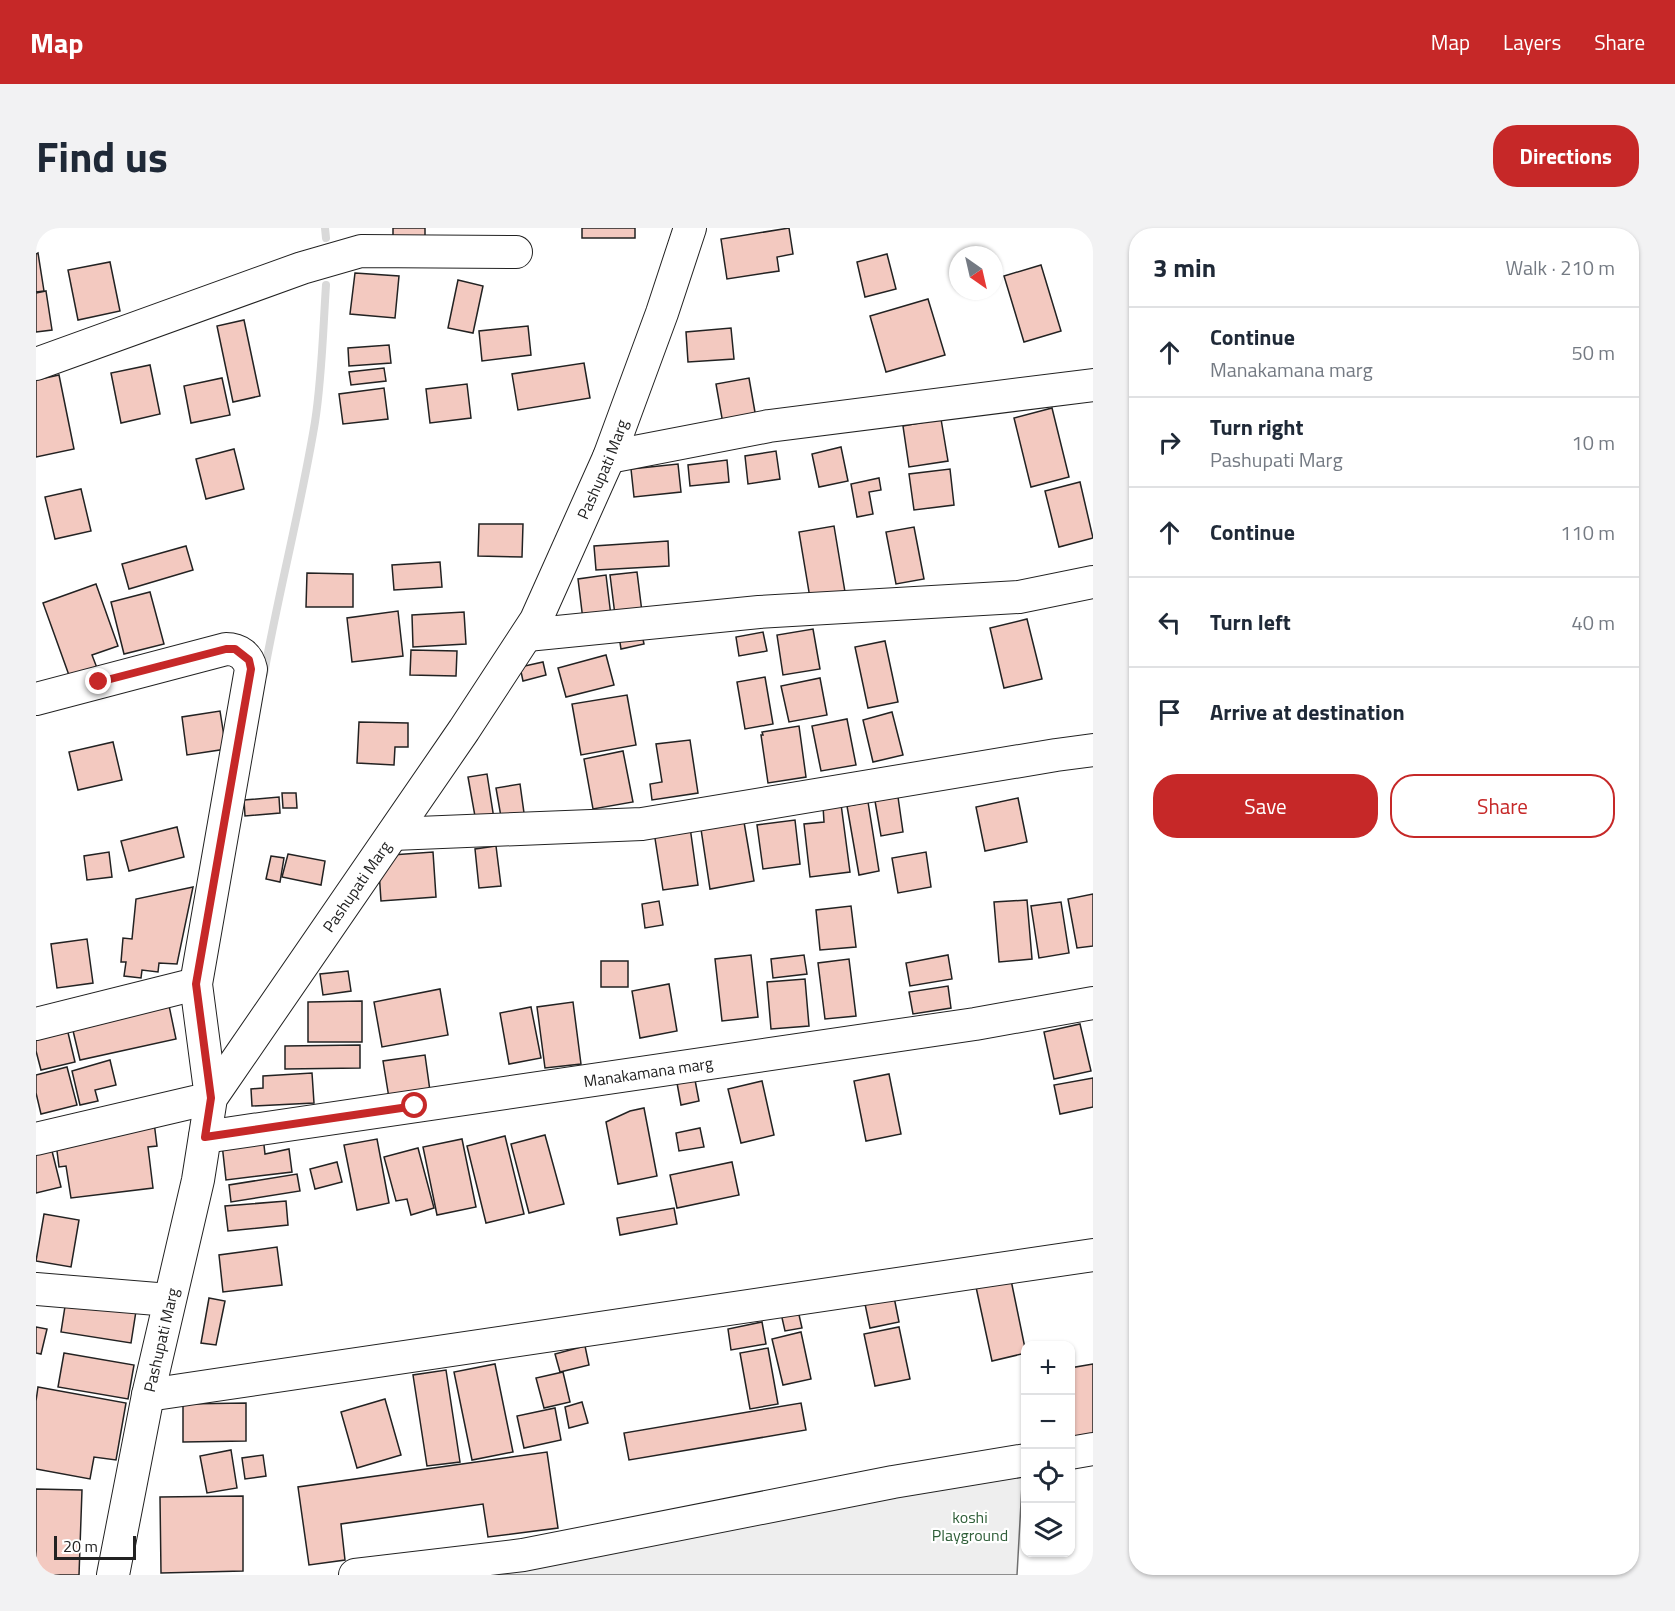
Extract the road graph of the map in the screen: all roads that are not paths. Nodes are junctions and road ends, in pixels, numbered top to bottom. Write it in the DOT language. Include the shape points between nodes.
graph roads {
  1 [pos="690,228"];
  2 [pos="516,252"];
  3 [pos="36,364"];
  4 [pos="1093,385"];
  5 [pos="609,457"];
  6 [pos="1093,582"];
  7 [pos="527,635"];
  8 [pos="36,699"];
  9 [pos="1093,750"];
  10 [pos="393,834"];
  11 [pos="196,984"];
  12 [pos="1093,1003"];
  13 [pos="36,1024"];
  14 [pos="211,1098"];
  15 [pos="205,1137"];
  16 [pos="36,1139"];
  17 [pos="1093,1255"];
  18 [pos="36,1289"];
  19 [pos="169,1300"];
  20 [pos="148,1395"];
  21 [pos="1093,1449"];
  22 [pos="1075,1452"];
  23 [pos="1021,1461"];
  24 [pos="113,1575"];
  25 [pos="355,1575"];
  1 -- 5 [label="street, Pashupati Marg"];
  2 -- 3 [label="street" via="361,250"];
  4 -- 5 [label="street" via="769,426"];
  5 -- 7 [label="street, Pashupati Marg"];
  6 -- 7 [label="street" via="1019,597 759,612"];
  7 -- 10 [label="street, Pashupati Marg"];
  8 -- 11 [label="street" via="226,649 235,649 249,660 251,669"];
  9 -- 10 [label="street" via="642,824"];
  10 -- 14 [label="street, Pashupati Marg"];
  11 -- 13 [label="street"];
  11 -- 14 [label="street"];
  12 -- 15 [label="street, Manakamana marg" via="963,1026"];
  14 -- 15 [label="street, Pashupati Marg"];
  14 -- 16 [label="street"];
  15 -- 19 [label="street, Pashupati Marg"];
  17 -- 20 [label="street"];
  18 -- 19 [label="street"];
  19 -- 20 [label="street, Pashupati Marg"];
  20 -- 24 [label="street, Pashupati Marg"];
  21 -- 22 [label="street"];
  23 -- 25 [label="street" via="893,1482 523,1556"];
}
